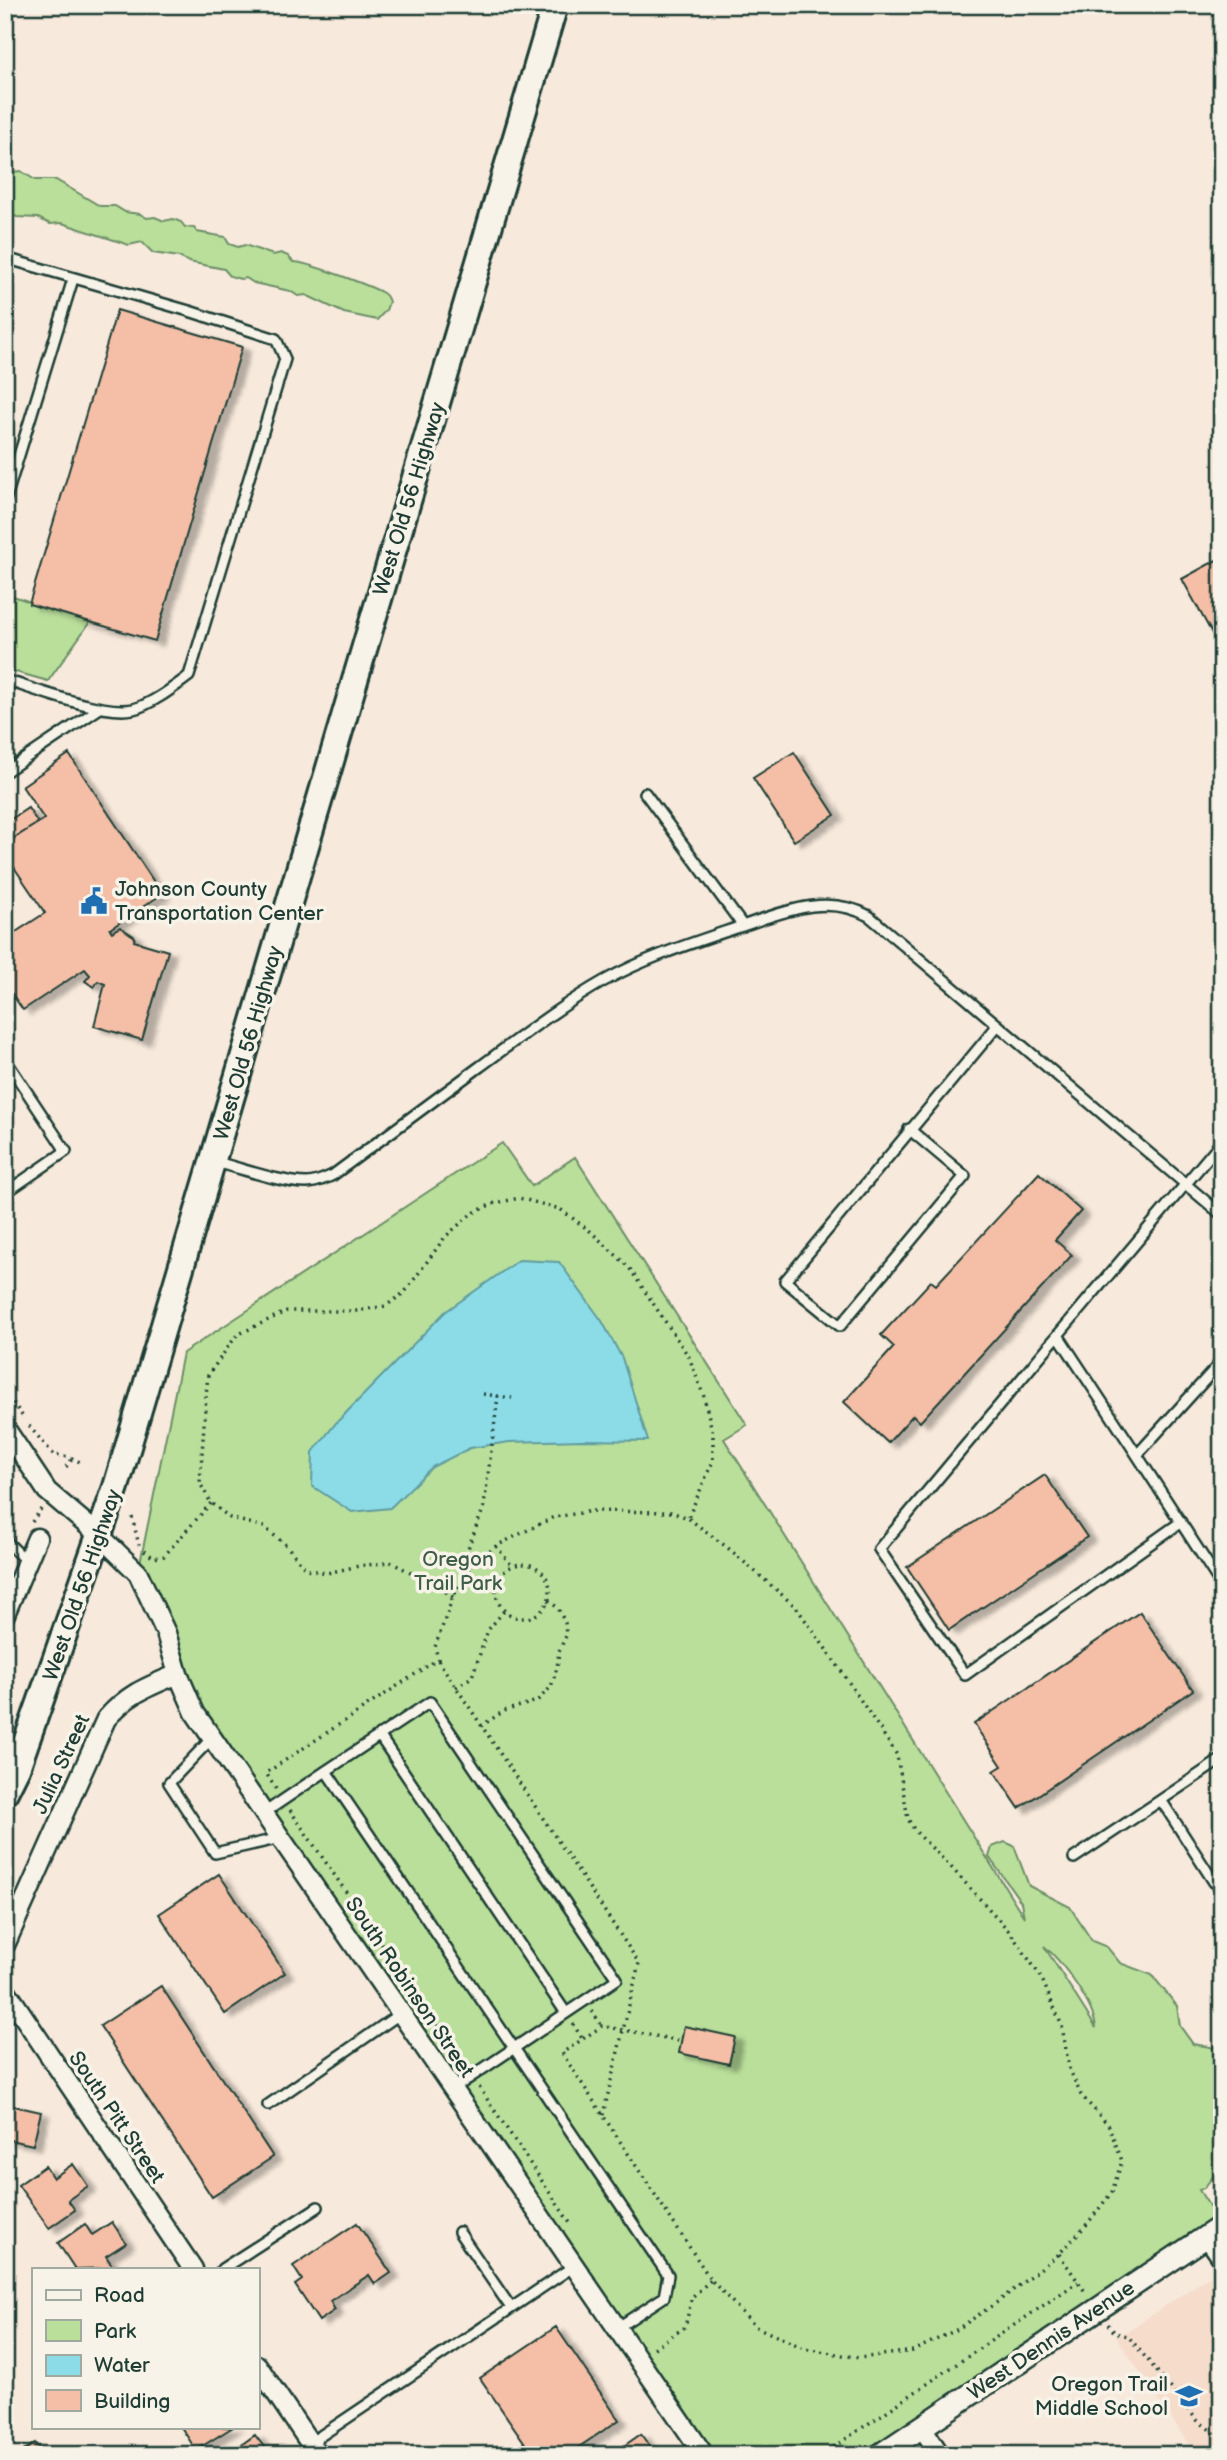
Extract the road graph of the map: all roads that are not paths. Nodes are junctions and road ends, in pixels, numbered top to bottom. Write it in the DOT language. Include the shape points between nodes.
graph roads {
  1 [pos="555,5"];
  2 [pos="5,258"];
  3 [pos="73,279"];
  4 [pos="5,501"];
  5 [pos="5,680"];
  6 [pos="100,708"];
  7 [pos="5,772"];
  8 [pos="645,793"];
  9 [pos="743,926"];
  10 [pos="998,1025"];
  11 [pos="7,1066"];
  12 [pos="909,1129"];
  13 [pos="1222,1141"];
  14 [pos="214,1161"];
  15 [pos="1185,1183"];
  16 [pos="5,1193"];
  17 [pos="1222,1214"];
  18 [pos="1058,1335"];
  19 [pos="1222,1361"];
  20 [pos="5,1428"];
  21 [pos="1137,1455"];
  22 [pos="1181,1522"];
  23 [pos="100,1536"];
  24 [pos="37,1538"];
  25 [pos="5,1540"];
  26 [pos="27,1562"];
  27 [pos="1222,1586"];
  28 [pos="5,1614"];
  29 [pos="178,1674"];
  30 [pos="379,1735"];
  31 [pos="212,1738"];
  32 [pos="1222,1759"];
  33 [pos="326,1771"];
  34 [pos="5,1792"];
  35 [pos="1161,1800"];
  36 [pos="264,1813"];
  37 [pos="281,1838"];
  38 [pos="1074,1858"];
  39 [pos="1222,1882"];
  40 [pos="5,1945"];
  41 [pos="5,1989"];
  42 [pos="401,2013"];
  43 [pos="566,2013"];
  44 [pos="514,2048"];
  45 [pos="453,2089"];
  46 [pos="268,2105"];
  47 [pos="318,2207"];
  48 [pos="1222,2226"];
  49 [pos="459,2232"];
  50 [pos="1203,2238"];
  51 [pos="575,2266"];
  52 [pos="1222,2266"];
  53 [pos="191,2268"];
  54 [pos="224,2268"];
  55 [pos="512,2308"];
  56 [pos="617,2328"];
  57 [pos="259,2368"];
  58 [pos="922,2427"];
  59 [pos="314,2449"];
  60 [pos="704,2455"];
  61 [pos="880,2455"];
  62 [pos="940,2455"];
  1 -- 14 [label="main road, West Old 56 Highway"];
  2 -- 3 [label="lane"];
  3 -- 4 [label="lane"];
  3 -- 6 [label="lane" via="276,339 285,359 189,676 133,709"];
  5 -- 6 [label="lane"];
  6 -- 7 [label="lane"];
  8 -- 9 [label="lane"];
  9 -- 10 [label="lane" via="802,908 852,907 869,916"];
  9 -- 14 [label="lane" via="645,961 604,981 320,1181 287,1180"];
  10 -- 12 [label="lane"];
  10 -- 15 [label="lane"];
  11 -- 16 [label="lane" via="66,1151"];
  12 -- 12 [label="lane" via="785,1281 840,1326 965,1177"];
  13 -- 15 [label="lane"];
  14 -- 23 [label="main road, West Old 56 Highway"];
  15 -- 17 [label="lane"];
  15 -- 18 [label="lane"];
  18 -- 21 [label="lane"];
  18 -- 22 [label="lane" via="878,1549 965,1675"];
  19 -- 21 [label="lane"];
  20 -- 23 [label="street, South Robinson Street" via="47,1491"];
  21 -- 22 [label="lane"];
  22 -- 27 [label="lane"];
  23 -- 29 [label="street, South Robinson Street" via="147,1588"];
  23 -- 34 [label="main road, West Old 56 Highway"];
  24 -- 26 [label="street"];
  25 -- 26 [label="lane"];
  26 -- 28 [label="street"];
  29 -- 31 [label="street, South Robinson Street"];
  29 -- 40 [label="street, Julia Street" via="141,1689 106,1719"];
  30 -- 33 [label="lane"];
  30 -- 43 [label="lane"];
  30 -- 43 [label="lane" via="430,1702 617,1979"];
  31 -- 36 [label="street, South Robinson Street"];
  31 -- 37 [label="lane" via="169,1783 215,1853"];
  32 -- 35 [label="lane"];
  33 -- 36 [label="lane"];
  33 -- 44 [label="lane"];
  35 -- 38 [label="lane"];
  35 -- 39 [label="lane" via="1214,1882"];
  36 -- 37 [label="street, South Robinson Street"];
  37 -- 42 [label="street, South Robinson Street"];
  41 -- 53 [label="street, South Pitt Street"];
  42 -- 45 [label="street, South Robinson Street"];
  42 -- 46 [label="lane"];
  43 -- 44 [label="lane"];
  44 -- 45 [label="lane"];
  44 -- 56 [label="lane" via="668,2275 664,2297"];
  45 -- 51 [label="street, South Robinson Street"];
  47 -- 54 [label="lane"];
  48 -- 50 [label="street, West Dennis Avenue"];
  49 -- 55 [label="lane"];
  50 -- 52 [label="lane"];
  50 -- 58 [label="street, West Dennis Avenue"];
  51 -- 55 [label="lane"];
  51 -- 56 [label="street, South Robinson Street"];
  55 -- 59 [label="lane"];
  56 -- 60 [label="street, South Robinson Street"];
  57 -- 59 [label="street"];
  58 -- 61 [label="street, West Dennis Avenue"];
  58 -- 62 [label="street"];
}
